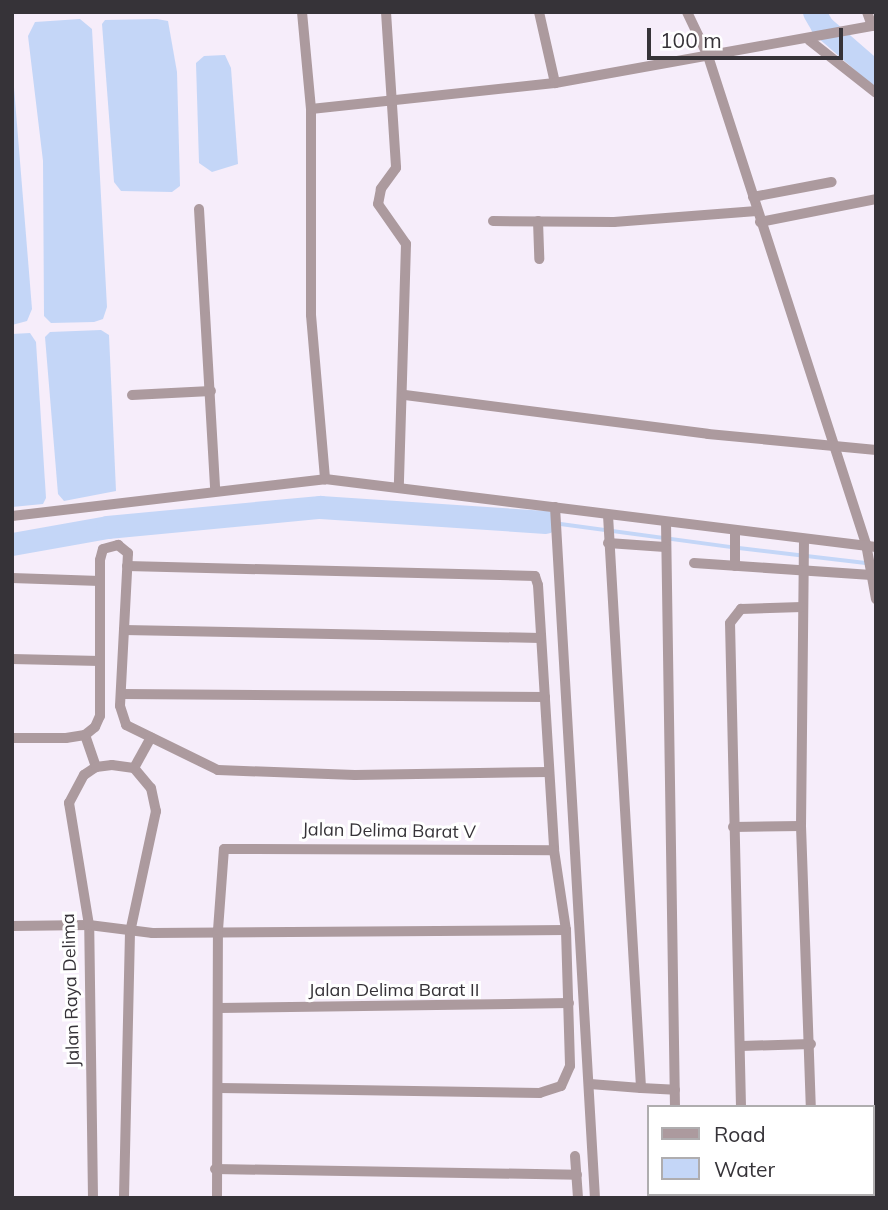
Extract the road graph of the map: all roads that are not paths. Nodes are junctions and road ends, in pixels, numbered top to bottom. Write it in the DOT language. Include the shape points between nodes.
graph roads {
  1 [pos="302,12"];
  2 [pos="386,12"];
  3 [pos="539,12"];
  4 [pos="687,12"];
  5 [pos="867,12"];
  6 [pos="872,26"];
  7 [pos="814,39"];
  8 [pos="708,56"];
  9 [pos="555,83"];
  10 [pos="876,93"];
  11 [pos="392,99"];
  12 [pos="311,109"];
  13 [pos="832,181"];
  14 [pos="753,197"];
  15 [pos="876,199"];
  16 [pos="199,209"];
  17 [pos="757,211"];
  18 [pos="492,221"];
  19 [pos="538,221"];
  20 [pos="760,222"];
  21 [pos="539,259"];
  22 [pos="211,391"];
  23 [pos="132,395"];
  24 [pos="405,395"];
  25 [pos="831,444"];
  26 [pos="876,450"];
  27 [pos="325,479"];
  28 [pos="400,485"];
  29 [pos="215,490"];
  30 [pos="12,516"];
  31 [pos="556,516"];
  32 [pos="608,529"];
  33 [pos="736,530"];
  34 [pos="665,536"];
  35 [pos="804,545"];
  36 [pos="870,548"];
  37 [pos="735,554"];
  38 [pos="694,563"];
  39 [pos="127,566"];
  40 [pos="803,567"];
  41 [pos="871,572"];
  42 [pos="12,578"];
  43 [pos="100,581"];
  44 [pos="876,599"];
  45 [pos="802,607"];
  46 [pos="124,629"];
  47 [pos="541,638"];
  48 [pos="12,659"];
  49 [pos="100,661"];
  50 [pos="121,694"];
  51 [pos="545,697"];
  52 [pos="85,735"];
  53 [pos="151,737"];
  54 [pos="12,738"];
  55 [pos="96,767"];
  56 [pos="134,768"];
  57 [pos="550,772"];
  58 [pos="801,826"];
  59 [pos="733,827"];
  60 [pos="554,850"];
  61 [pos="89,925"];
  62 [pos="12,926"];
  63 [pos="218,930"];
  64 [pos="566,930"];
  65 [pos="130,932"];
  66 [pos="569,1003"];
  67 [pos="219,1008"];
  68 [pos="811,1044"];
  69 [pos="741,1046"];
  70 [pos="590,1084"];
  71 [pos="219,1088"];
  72 [pos="641,1088"];
  73 [pos="675,1090"];
  74 [pos="675,1105"];
  75 [pos="741,1105"];
  76 [pos="811,1105"];
  77 [pos="575,1156"];
  78 [pos="215,1168"];
  79 [pos="577,1175"];
  80 [pos="93,1198"];
  81 [pos="124,1198"];
  82 [pos="217,1198"];
  83 [pos="578,1198"];
  84 [pos="595,1198"];
  1 -- 12 [label="street"];
  2 -- 11 [label="street"];
  3 -- 9 [label="street"];
  4 -- 8 [label="street"];
  5 -- 6 [label="street"];
  6 -- 7 [label="street"];
  7 -- 8 [label="street"];
  7 -- 10 [label="street"];
  8 -- 9 [label="street"];
  8 -- 14 [label="street"];
  9 -- 11 [label="street"];
  11 -- 12 [label="street"];
  11 -- 24 [label="street" via="396,167 381,189 378,204 406,243"];
  12 -- 27 [label="street" via="311,315"];
  13 -- 14 [label="street"];
  14 -- 17 [label="street"];
  15 -- 20 [label="street"];
  16 -- 22 [label="street"];
  17 -- 19 [label="street" via="614,222"];
  17 -- 20 [label="street"];
  18 -- 19 [label="street"];
  19 -- 21 [label="street"];
  20 -- 25 [label="street"];
  22 -- 23 [label="street"];
  22 -- 29 [label="street"];
  24 -- 25 [label="street" via="708,434"];
  24 -- 28 [label="street"];
  25 -- 26 [label="street"];
  25 -- 36 [label="street"];
  27 -- 28 [label="street"];
  27 -- 29 [label="street"];
  28 -- 31 [label="street"];
  29 -- 30 [label="street"];
  31 -- 32 [label="street"];
  31 -- 70 [label="street"];
  32 -- 34 [label="street"];
  32 -- 34 [label="street"];
  32 -- 72 [label="street"];
  33 -- 34 [label="street"];
  33 -- 35 [label="street"];
  33 -- 37 [label="street"];
  34 -- 73 [label="street"];
  35 -- 36 [label="street"];
  35 -- 40 [label="street"];
  36 -- 41 [label="street"];
  37 -- 38 [label="street"];
  37 -- 40 [label="street"];
  39 -- 43 [label="street" via="124,547 109,545 101,554"];
  39 -- 46 [label="street"];
  39 -- 47 [label="street" via="535,576"];
  40 -- 41 [label="street"];
  40 -- 45 [label="street"];
  41 -- 44 [label="street"];
  42 -- 43 [label="street"];
  43 -- 49 [label="street"];
  45 -- 58 [label="street"];
  45 -- 59 [label="street" via="741,609 732,615"];
  46 -- 47 [label="street"];
  46 -- 50 [label="street"];
  47 -- 51 [label="street"];
  48 -- 49 [label="street"];
  49 -- 52 [label="street" via="100,716"];
  50 -- 51 [label="street"];
  50 -- 53 [label="street" via="126,724"];
  51 -- 57 [label="street"];
  52 -- 54 [label="street"];
  52 -- 55 [label="street"];
  53 -- 56 [label="street"];
  53 -- 57 [label="street" via="218,770 355,775"];
  55 -- 56 [label="street"];
  55 -- 61 [label="street, Jalan Raya Delima" via="74,787 69,803"];
  56 -- 65 [label="street" via="151,788 156,811"];
  57 -- 60 [label="street"];
  58 -- 59 [label="street"];
  58 -- 68 [label="street"];
  59 -- 69 [label="street"];
  60 -- 63 [label="street, Jalan Delima Barat V" via="224,849"];
  60 -- 64 [label="street"];
  61 -- 62 [label="street"];
  61 -- 65 [label="street"];
  61 -- 80 [label="street, Jalan Raya Delima"];
  63 -- 64 [label="street"];
  63 -- 65 [label="street"];
  63 -- 67 [label="street"];
  64 -- 66 [label="street"];
  65 -- 81 [label="street"];
  66 -- 67 [label="street, Jalan Delima Barat II"];
  66 -- 71 [label="street" via="570,1066 556,1090"];
  67 -- 71 [label="street"];
  68 -- 69 [label="street"];
  68 -- 76 [label="street"];
  69 -- 75 [label="street"];
  70 -- 72 [label="street"];
  70 -- 84 [label="street"];
  71 -- 78 [label="street"];
  72 -- 73 [label="street"];
  73 -- 74 [label="street"];
  77 -- 79 [label="street"];
  78 -- 79 [label="street"];
  78 -- 82 [label="street"];
  79 -- 83 [label="street"];
}
